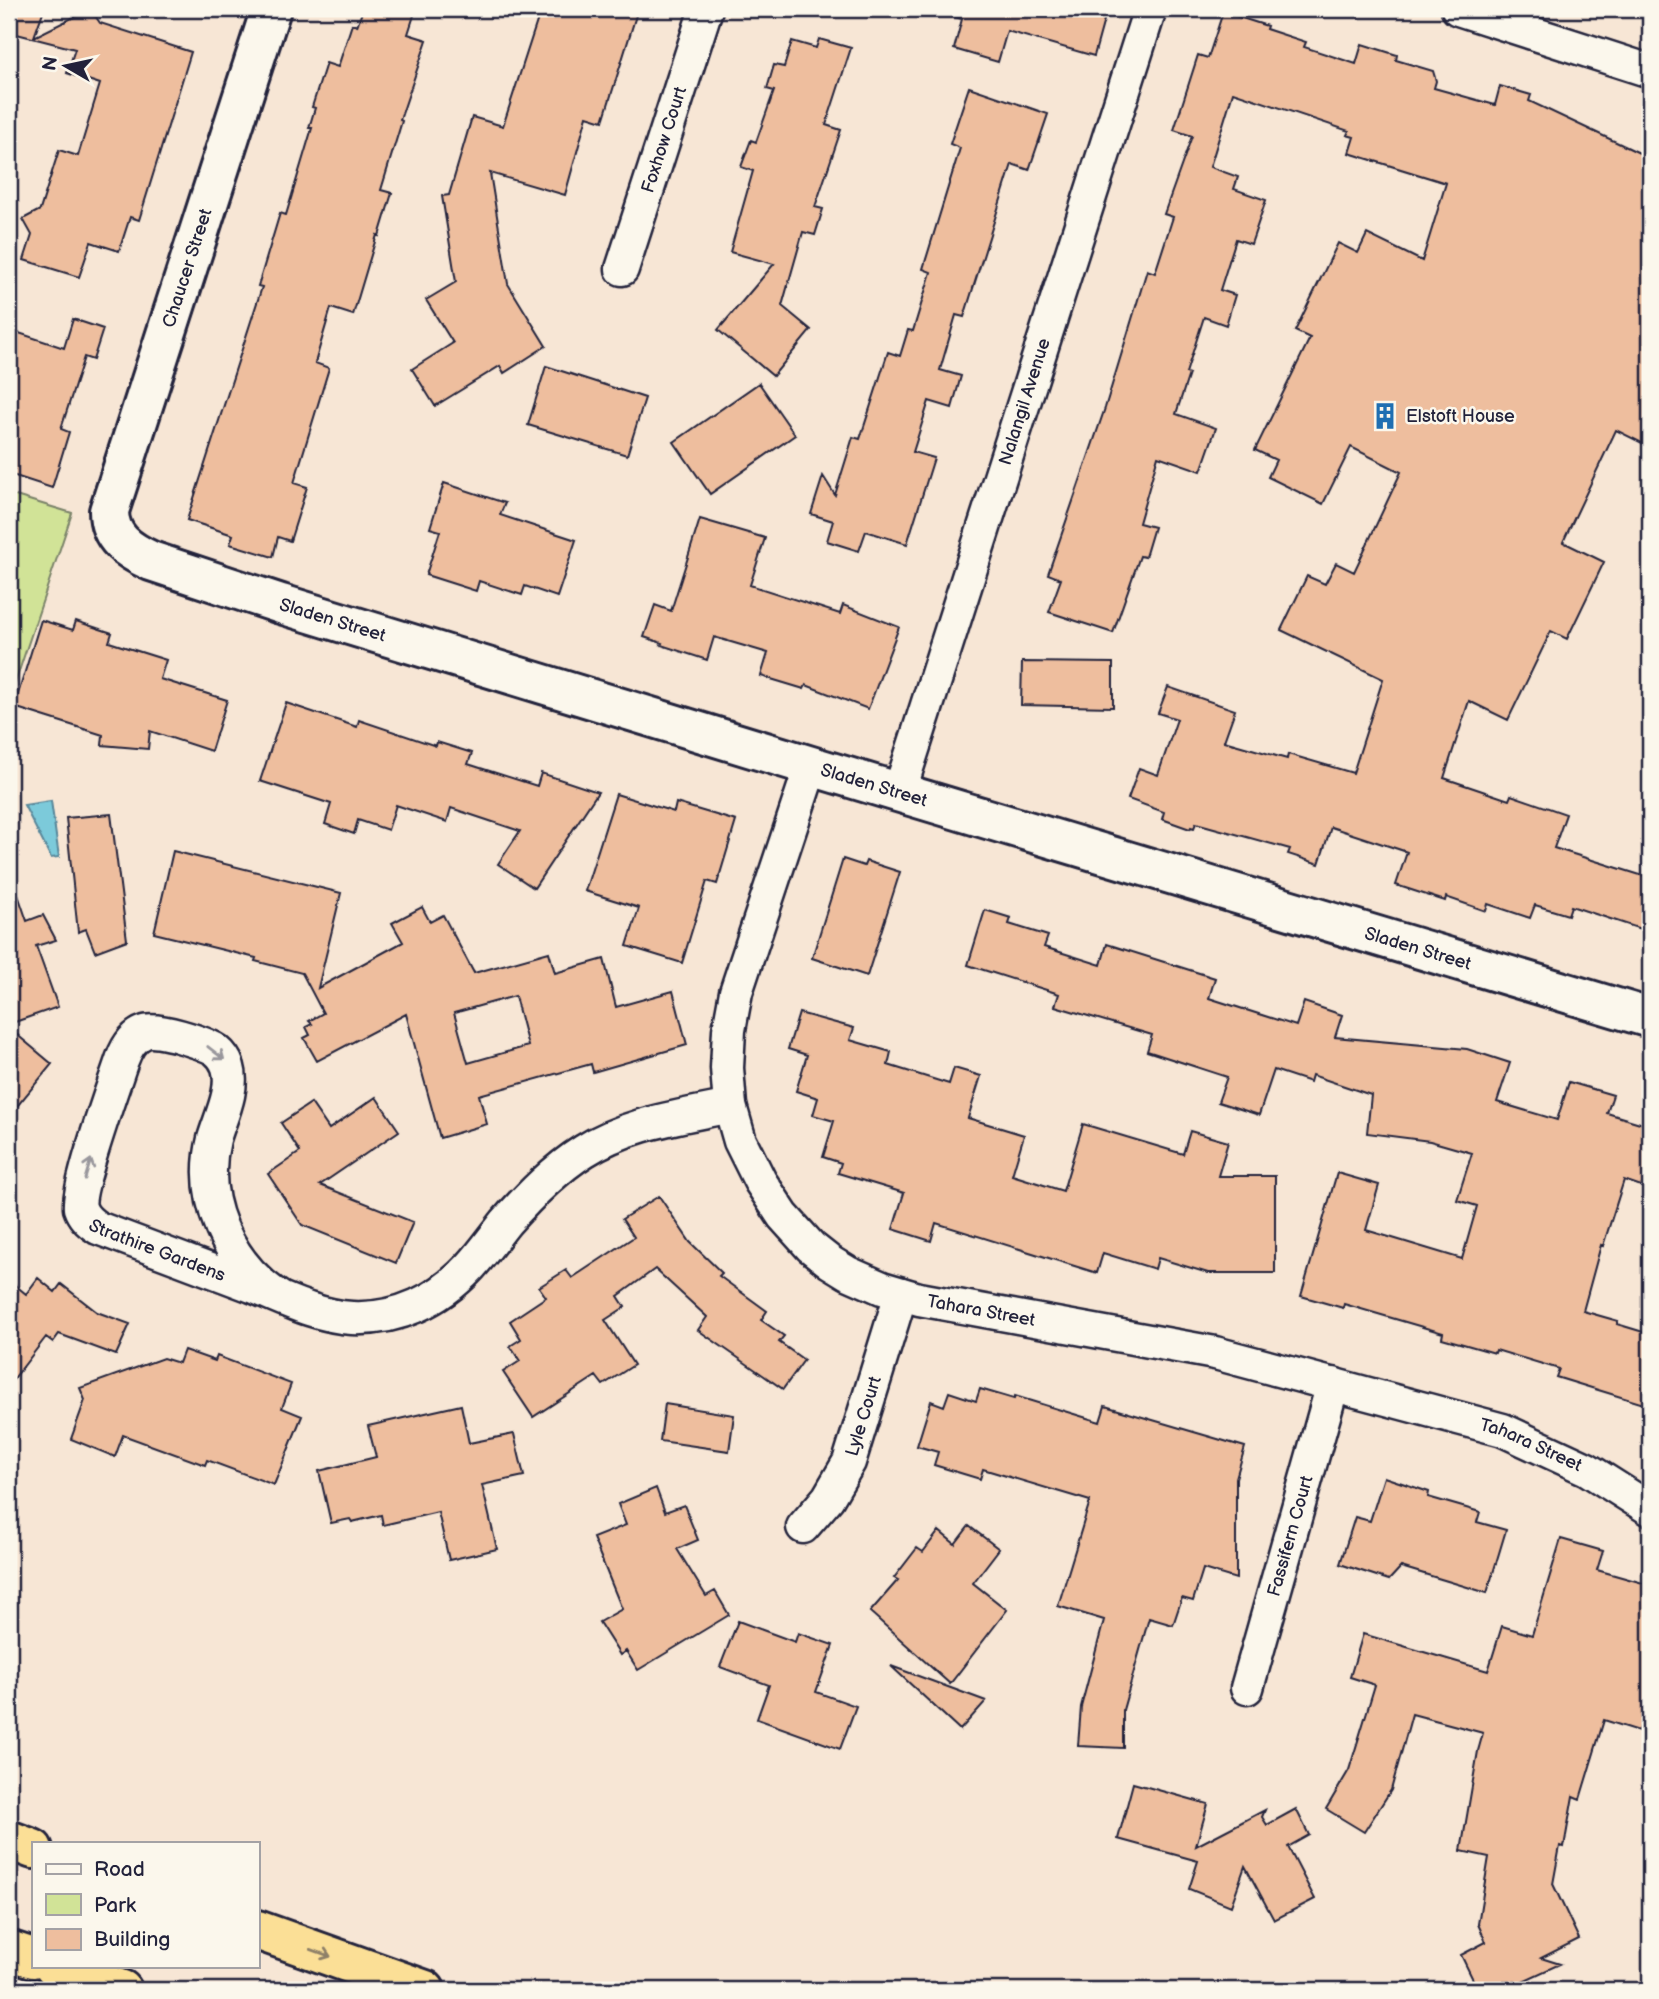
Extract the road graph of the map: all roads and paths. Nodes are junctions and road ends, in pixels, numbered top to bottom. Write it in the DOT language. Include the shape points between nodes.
graph roads {
  1 [pos="271,9"];
  2 [pos="706,9"];
  3 [pos="1150,9"];
  4 [pos="1458,9"];
  5 [pos="1650,71"];
  6 [pos="622,269"];
  7 [pos="111,527"];
  8 [pos="811,766"];
  9 [pos="899,793"];
  10 [pos="1650,1018"];
  11 [pos="730,1106"];
  12 [pos="901,1294"];
  13 [pos="279,1297"];
  14 [pos="1333,1384"];
  15 [pos="1650,1509"];
  16 [pos="803,1527"];
  17 [pos="1247,1688"];
  18 [pos="9,1840"];
  19 [pos="32,1849"];
  20 [pos="259,1931"];
  21 [pos="9,1950"];
  22 [pos="32,1958"];
  23 [pos="60,1968"];
  24 [pos="122,1990"];
  25 [pos="425,1990"];
  1 -- 7 [label="street, Chaucer Street" via="109,511"];
  2 -- 6 [label="street, Foxhow Court"];
  3 -- 9 [label="street, Nalangil Avenue"];
  4 -- 5 [label="street"];
  7 -- 8 [label="street, Sladen Street" via="127,547 151,561"];
  8 -- 9 [label="street, Sladen Street"];
  8 -- 11 [label="street, Tahara Street" via="732,1010 727,1068"];
  9 -- 10 [label="street, Sladen Street"];
  11 -- 12 [label="street, Tahara Street" via="740,1141 760,1181 796,1231 839,1267"];
  11 -- 13 [label="street, Strathire Gardens" via="635,1127 585,1150 543,1182 469,1268 421,1304 389,1315 353,1318 317,1312"];
  12 -- 14 [label="street, Tahara Street" via="1215,1353"];
  12 -- 16 [label="street, Lyle Court" via="849,1462 828,1498"];
  13 -- 13 [label="street, Strathire Gardens, one-way" via="98,1228 81,1211 85,1179 122,1060 144,1032 158,1030 212,1048 228,1066 229,1087 212,1156 214,1205 238,1258"];
  14 -- 15 [label="street, Tahara Street" via="1503,1430 1587,1469"];
  14 -- 17 [label="street, Fassifern Court"];
  18 -- 19 [label="highway"];
  20 -- 25 [label="highway, one-way"];
  21 -- 22 [label="highway"];
  23 -- 24 [label="highway"];
}
